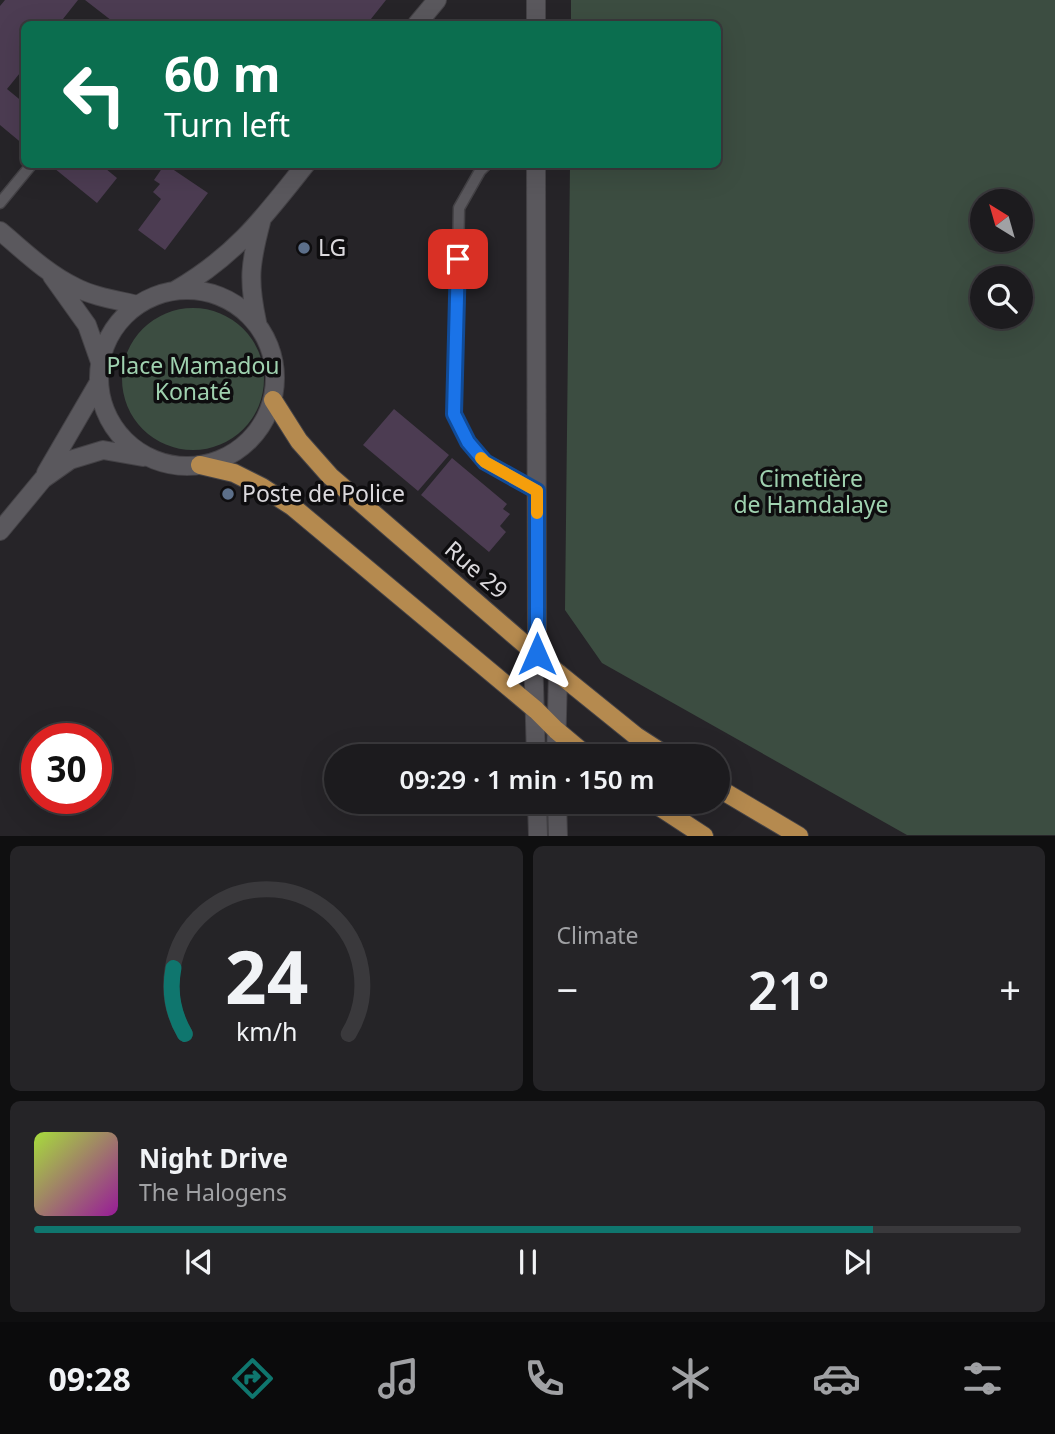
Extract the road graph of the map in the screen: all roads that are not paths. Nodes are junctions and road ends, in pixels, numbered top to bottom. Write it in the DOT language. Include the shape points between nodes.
graph roads {
  1 [pos="437,0"];
  2 [pos="536,0"];
  3 [pos="420,21"];
  4 [pos="536,21"];
  5 [pos="29,168"];
  6 [pos="303,168"];
  7 [pos="483,168"];
  8 [pos="536,168"];
  9 [pos="0,202"];
  10 [pos="261,221"];
  11 [pos="0,231"];
  12 [pos="49,270"];
  13 [pos="175,290"];
  14 [pos="138,305"];
  15 [pos="257,322"];
  16 [pos="100,362"];
  17 [pos="99,382"];
  18 [pos="273,400"];
  19 [pos="150,458"];
  20 [pos="200,466"];
  21 [pos="43,478"];
  22 [pos="537,491"];
  23 [pos="0,531"];
  24 [pos="535,652"];
  25 [pos="558,673"];
  26 [pos="536,710"];
  27 [pos="556,730"];
  28 [pos="536,744"];
  29 [pos="556,744"];
  30 [pos="573,744"];
  31 [pos="648,744"];
  32 [pos="730,795"];
  33 [pos="537,814"];
  34 [pos="557,814"];
  35 [pos="671,814"];
  36 [pos="538,835"];
  37 [pos="558,835"];
  38 [pos="704,835"];
  39 [pos="799,835"];
  1 -- 3 [label="main road"];
  2 -- 4 [label="main road"];
  5 -- 9 [label="lane"];
  6 -- 10 [label="main road"];
  7 -- 22 [label="lane" via="459,208 454,414 485,462"];
  8 -- 22 [label="main road"];
  10 -- 13 [label="main road" via="208,271"];
  10 -- 15 [label="main road" via="251,262"];
  11 -- 12 [label="main road"];
  12 -- 14 [label="main road" via="75,287"];
  12 -- 16 [label="main road" via="87,325"];
  13 -- 14 [label="main road"];
  13 -- 15 [label="main road" via="206,291 234,302"];
  14 -- 16 [label="main road" via="114,330"];
  15 -- 18 [label="main road" via="274,359"];
  16 -- 17 [label="main road"];
  17 -- 19 [label="main road" via="103,406 114,428 130,446"];
  17 -- 21 [label="main road"];
  18 -- 20 [label="main road" via="263,424 246,444"];
  18 -- 24 [label="main road, Rue 29" via="299,441 330,476"];
  19 -- 20 [label="main road"];
  19 -- 21 [label="main road" via="103,450 70,460"];
  20 -- 26 [label="main road" via="234,473 293,507"];
  21 -- 23 [label="main road"];
  22 -- 24 [label="main road"];
  24 -- 25 [label="main road, Rue 29"];
  24 -- 26 [label="main road"];
  25 -- 27 [label="main road"];
  25 -- 31 [label="main road, Rue 29"];
  26 -- 27 [label="main road"];
  26 -- 28 [label="main road"];
  27 -- 29 [label="main road"];
  27 -- 30 [label="main road"];
  32 -- 39 [label="main road"];
  33 -- 36 [label="main road"];
  34 -- 37 [label="main road"];
  35 -- 38 [label="main road"];
}
